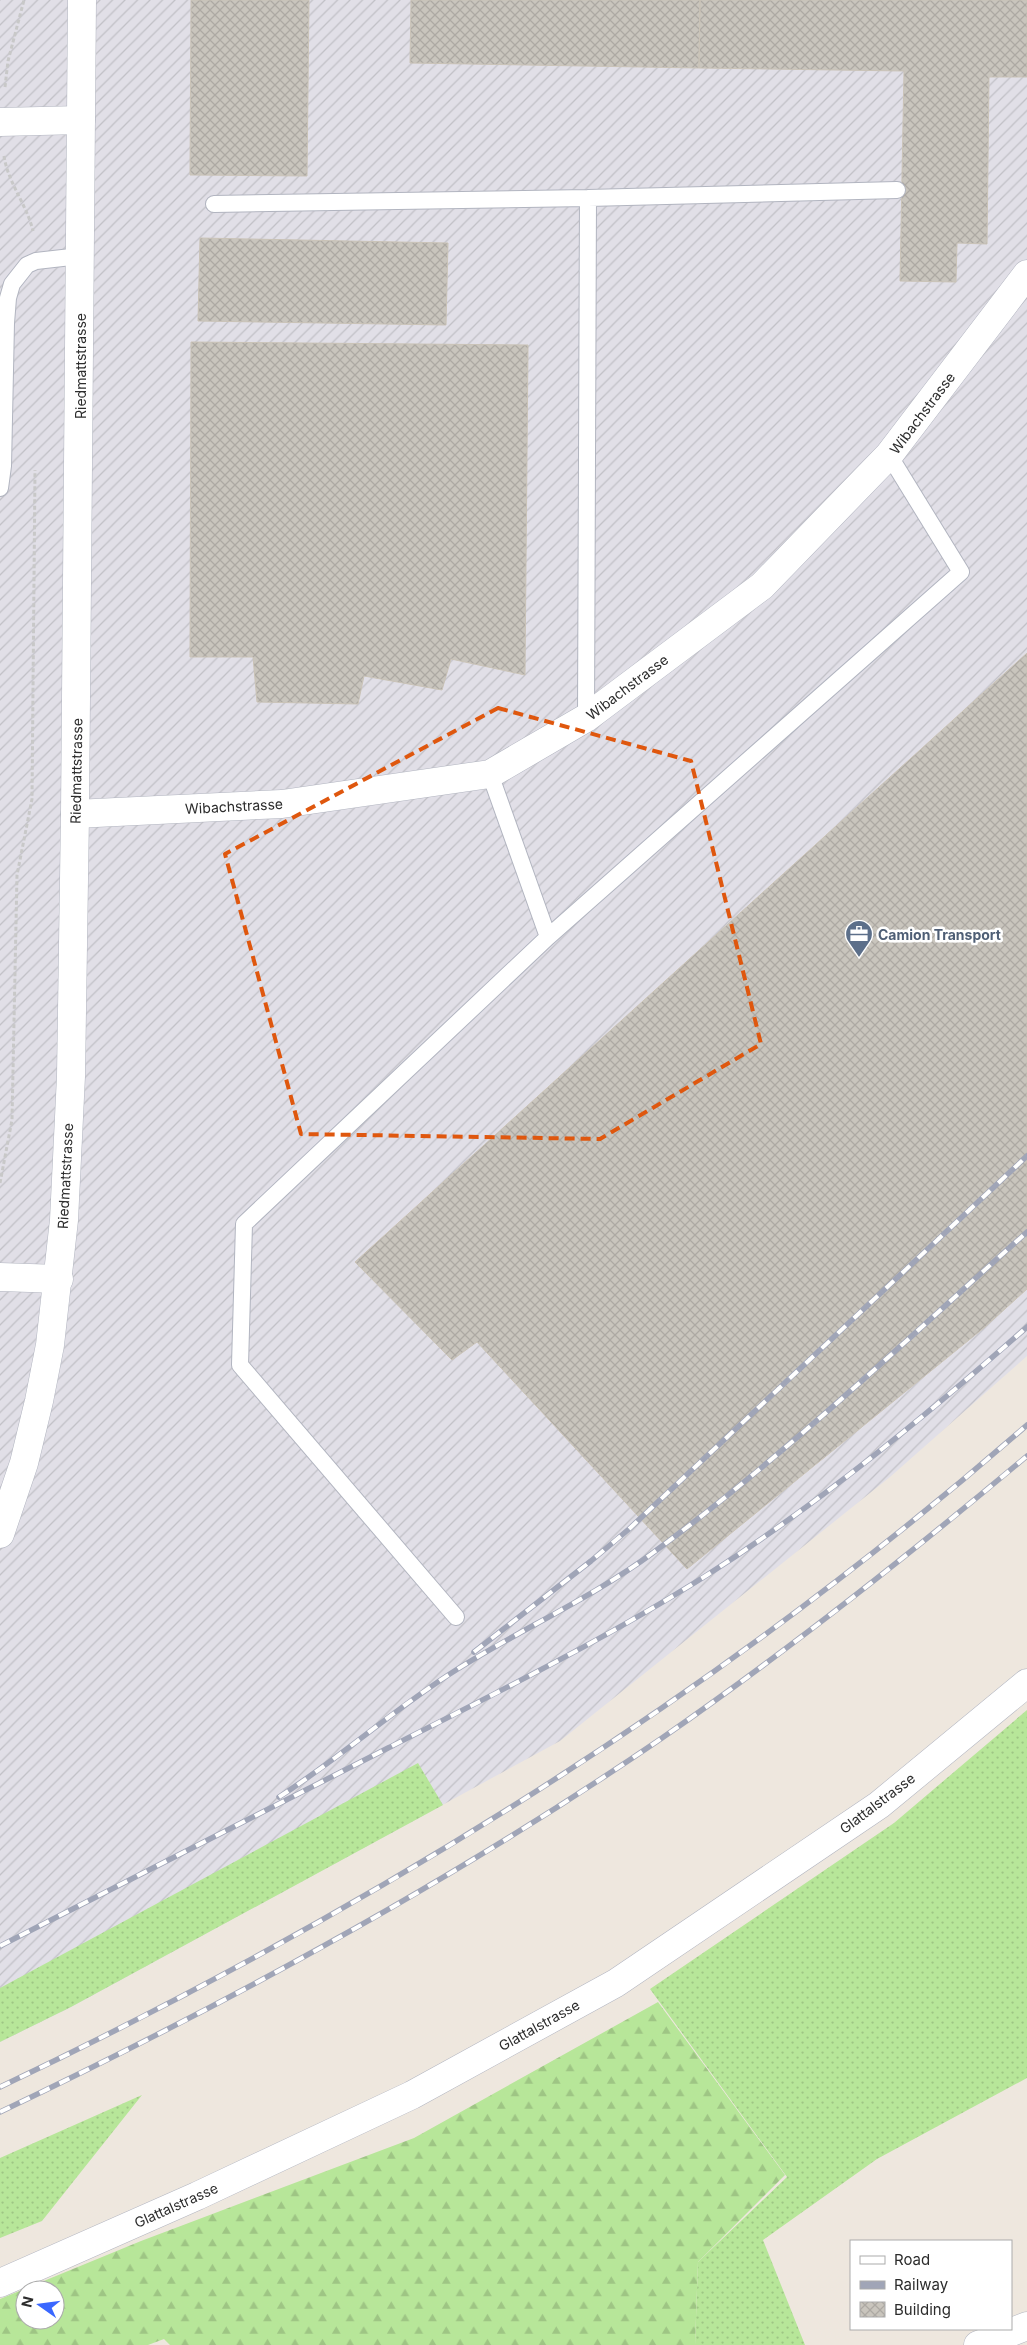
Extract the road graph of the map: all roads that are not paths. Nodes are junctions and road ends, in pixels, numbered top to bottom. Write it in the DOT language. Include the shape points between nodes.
graph roads {
  1 [pos="82,0"];
  2 [pos="81,120"];
  3 [pos="2,122"];
  4 [pos="897,190"];
  5 [pos="588,198"];
  6 [pos="214,204"];
  7 [pos="80,256"];
  8 [pos="1027,274"];
  9 [pos="890,455"];
  10 [pos="0,488"];
  11 [pos="586,718"];
  12 [pos="490,774"];
  13 [pos="75,814"];
  14 [pos="548,936"];
  15 [pos="0,1277"];
  16 [pos="59,1279"];
  17 [pos="0,1534"];
  18 [pos="456,1617"];
  19 [pos="1027,1683"];
  20 [pos="0,2282"];
  21 [pos="1027,2326"];
  22 [pos="978,2345"];
  1 -- 2 [label="street, Riedmattstrasse"];
  2 -- 3 [label="street"];
  2 -- 7 [label="street, Riedmattstrasse"];
  4 -- 5 [label="lane"];
  5 -- 6 [label="lane"];
  5 -- 11 [label="lane"];
  7 -- 10 [label="lane" via="36,261 27,265 12,284 8,298"];
  7 -- 13 [label="street, Riedmattstrasse"];
  8 -- 9 [label="street, Wibachstrasse"];
  9 -- 11 [label="street, Wibachstrasse" via="762,586"];
  9 -- 14 [label="lane" via="961,572"];
  11 -- 12 [label="street, Wibachstrasse"];
  12 -- 13 [label="street, Wibachstrasse" via="282,804"];
  12 -- 14 [label="lane"];
  13 -- 16 [label="street, Riedmattstrasse" via="70,1076"];
  14 -- 18 [label="lane" via="244,1224 240,1365"];
  15 -- 16 [label="street"];
  16 -- 17 [label="street, Riedmattstrasse" via="39,1401 24,1463"];
  19 -- 20 [label="street, Glattalstrasse" via="879,1805 616,1982 412,2095 197,2196"];
  21 -- 22 [label="street"];
}
